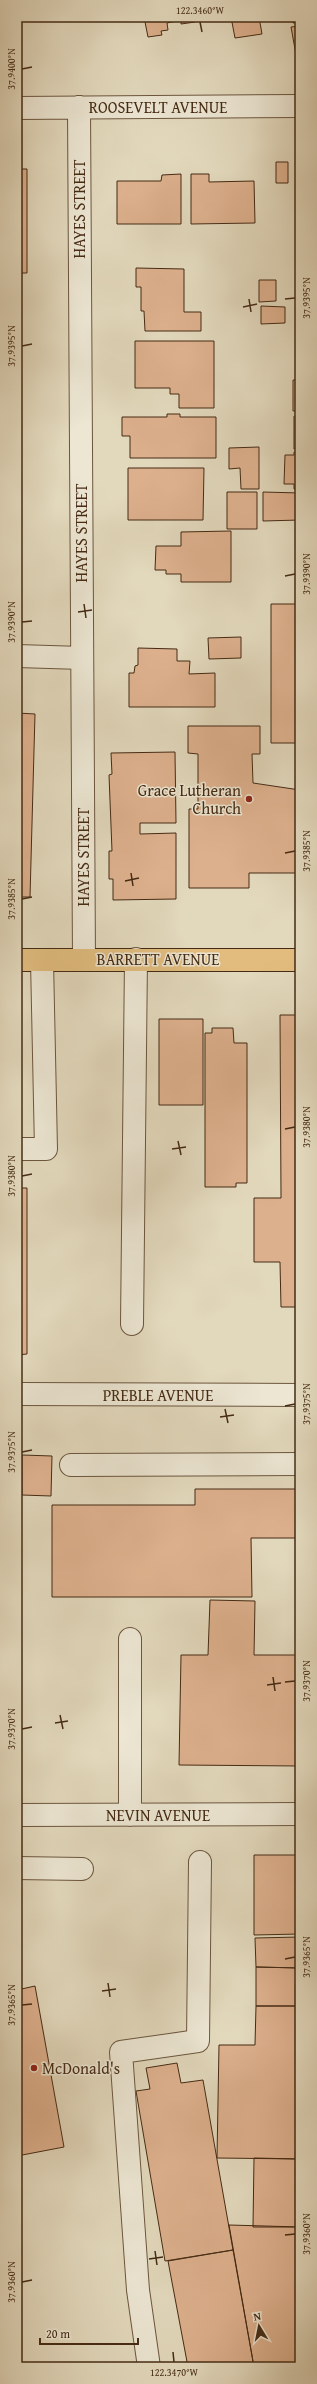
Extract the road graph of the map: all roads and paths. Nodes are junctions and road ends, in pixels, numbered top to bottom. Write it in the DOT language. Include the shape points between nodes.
graph roads {
  1 [pos="300,106"];
  2 [pos="79,107"];
  3 [pos="17,108"];
  4 [pos="17,656"];
  5 [pos="82,658"];
  6 [pos="84,959"];
  7 [pos="136,959"];
  8 [pos="17,960"];
  9 [pos="42,960"];
  10 [pos="300,960"];
  11 [pos="17,1149"];
  12 [pos="132,1324"];
  13 [pos="17,1394"];
  14 [pos="300,1395"];
  15 [pos="71,1464"];
  16 [pos="300,1464"];
  17 [pos="130,1639"];
  18 [pos="300,1814"];
  19 [pos="17,1815"];
  20 [pos="130,1815"];
  21 [pos="200,1862"];
  22 [pos="17,1868"];
  23 [pos="82,1869"];
  24 [pos="149,2367"];
  1 -- 2 [label="street, ROOSEVELT AVENUE"];
  2 -- 3 [label="street, ROOSEVELT AVENUE"];
  2 -- 5 [label="street, HAYES STREET"];
  4 -- 5 [label="street"];
  5 -- 6 [label="street, HAYES STREET"];
  6 -- 7 [label="main road, BARRETT AVENUE"];
  6 -- 9 [label="main road, BARRETT AVENUE"];
  7 -- 10 [label="main road, BARRETT AVENUE"];
  7 -- 12 [label="street"];
  8 -- 9 [label="main road, BARRETT AVENUE"];
  9 -- 11 [label="street" via="46,1149"];
  13 -- 14 [label="street, PREBLE AVENUE"];
  15 -- 16 [label="street"];
  17 -- 20 [label="street"];
  18 -- 20 [label="street, NEVIN AVENUE"];
  19 -- 20 [label="street, NEVIN AVENUE"];
  21 -- 24 [label="street" via="198,2041 121,2052 138,2290"];
  22 -- 23 [label="street"];
}
